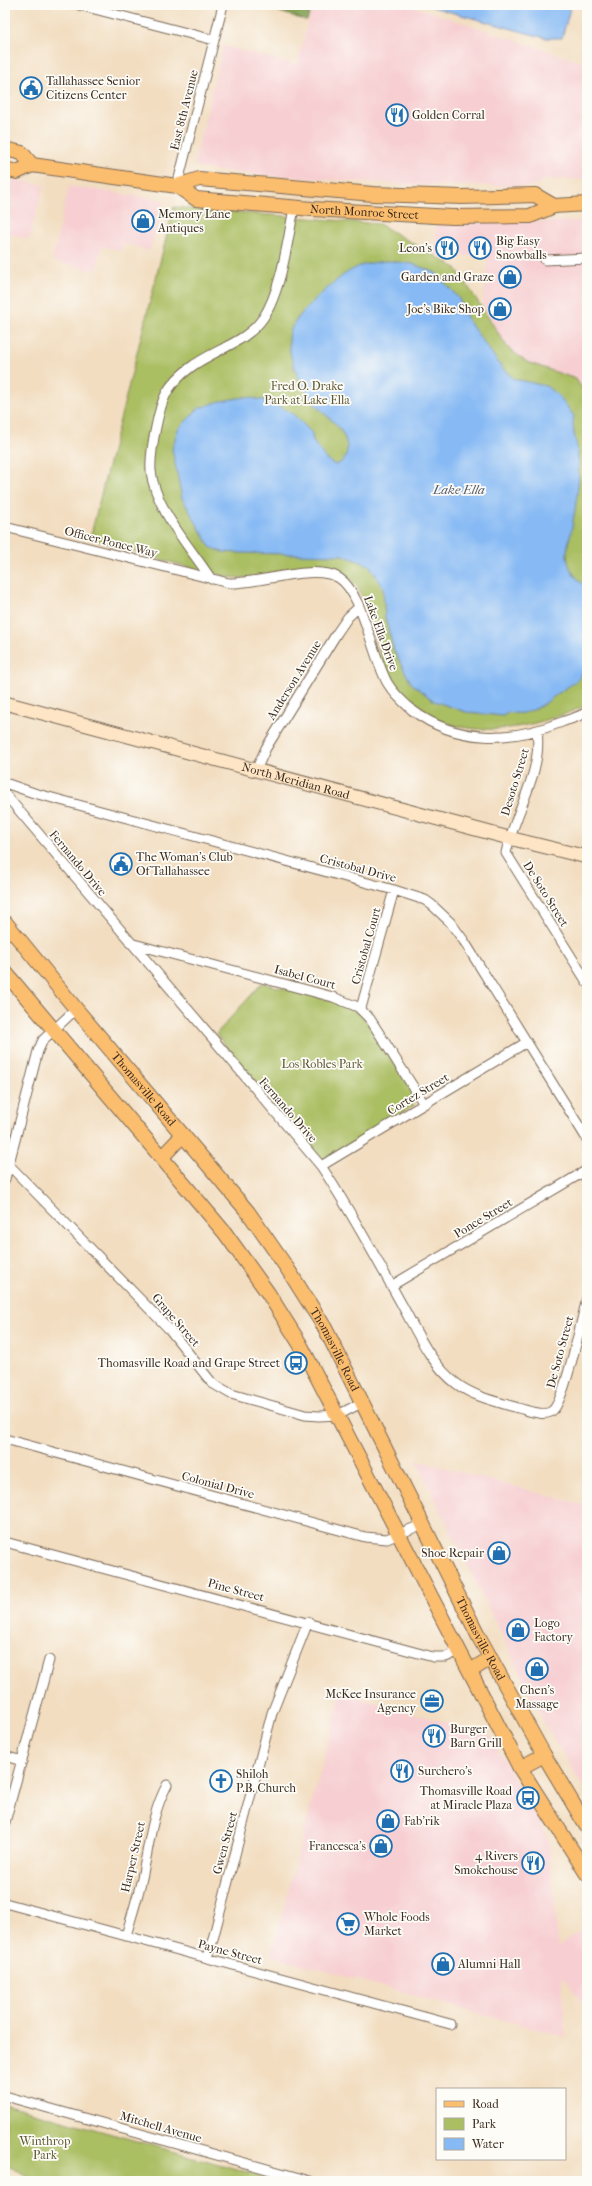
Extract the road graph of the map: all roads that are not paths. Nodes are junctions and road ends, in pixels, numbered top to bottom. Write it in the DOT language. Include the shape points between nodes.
graph roads {
  1 [pos="79,5"];
  2 [pos="223,5"];
  3 [pos="214,40"];
  4 [pos="5,149"];
  5 [pos="32,165"];
  6 [pos="5,169"];
  7 [pos="177,186"];
  8 [pos="299,189"];
  9 [pos="587,204"];
  10 [pos="554,206"];
  11 [pos="294,208"];
  12 [pos="587,258"];
  13 [pos="545,260"];
  14 [pos="5,527"];
  15 [pos="211,579"];
  16 [pos="359,607"];
  17 [pos="5,702"];
  18 [pos="587,712"];
  19 [pos="537,731"];
  20 [pos="256,770"];
  21 [pos="5,783"];
  22 [pos="5,794"];
  23 [pos="509,838"];
  24 [pos="587,857"];
  25 [pos="394,890"];
  26 [pos="5,922"];
  27 [pos="130,943"];
  28 [pos="5,972"];
  29 [pos="587,982"];
  30 [pos="361,1008"];
  31 [pos="76,1009"];
  32 [pos="53,1030"];
  33 [pos="527,1042"];
  34 [pos="424,1104"];
  35 [pos="183,1135"];
  36 [pos="587,1139"];
  37 [pos="162,1157"];
  38 [pos="7,1163"];
  39 [pos="321,1166"];
  40 [pos="587,1170"];
  41 [pos="5,1179"];
  42 [pos="392,1286"];
  43 [pos="587,1298"];
  44 [pos="363,1402"];
  45 [pos="553,1411"];
  46 [pos="338,1415"];
  47 [pos="5,1440"];
  48 [pos="424,1524"];
  49 [pos="398,1535"];
  50 [pos="5,1542"];
  51 [pos="308,1622"];
  52 [pos="459,1651"];
  53 [pos="491,1658"];
  54 [pos="49,1660"];
  55 [pos="470,1672"];
  56 [pos="544,1755"];
  57 [pos="5,1756"];
  58 [pos="22,1761"];
  59 [pos="520,1768"];
  60 [pos="167,1784"];
  61 [pos="5,1822"];
  62 [pos="587,1827"];
  63 [pos="587,1874"];
  64 [pos="5,1903"];
  65 [pos="126,1936"];
  66 [pos="208,1958"];
  67 [pos="450,2024"];
  68 [pos="5,2096"];
  69 [pos="310,2181"];
  1 -- 3 [label="street"];
  2 -- 3 [label="street, East 8th Avenue"];
  3 -- 7 [label="street, East 8th Avenue"];
  4 -- 5 [label="main road" via="22,152"];
  5 -- 6 [label="main road, North Monroe Street" via="17,172"];
  5 -- 7 [label="main road, North Monroe Street"];
  7 -- 8 [label="main road, North Monroe Street" via="199,179"];
  7 -- 11 [label="main road, North Monroe Street" via="196,199"];
  8 -- 10 [label="main road, North Monroe Street" via="373,194 535,195"];
  8 -- 11 [label="main road"];
  9 -- 10 [label="main road, North Monroe Street"];
  10 -- 11 [label="main road, North Monroe Street" via="530,216 452,217"];
  11 -- 15 [label="street" via="275,294 263,319 244,336 193,365 176,379 160,406 151,461 154,488 170,518"];
  12 -- 13 [label="street"];
  14 -- 15 [label="street, Officer Ponce Way"];
  15 -- 16 [label="street, Lake Ella Drive" via="243,583 312,572 326,573 348,585"];
  16 -- 19 [label="street, Lake Ella Drive" via="378,665 388,684 405,704 426,720 450,731 467,735 514,735"];
  16 -- 20 [label="street, Anderson Avenue" via="337,633 266,748"];
  17 -- 20 [label="street, North Meridian Road"];
  18 -- 19 [label="street, Lake Ella Drive"];
  19 -- 23 [label="street, Desoto Street" via="538,755"];
  20 -- 23 [label="street, North Meridian Road"];
  21 -- 25 [label="street, Cristobal Drive"];
  22 -- 27 [label="street, Fernando Drive"];
  23 -- 24 [label="street, North Meridian Road"];
  23 -- 29 [label="street, De Soto Street" via="506,853"];
  25 -- 30 [label="street, Cristobal Court"];
  25 -- 33 [label="street, Cristobal Drive" via="425,900 450,922"];
  26 -- 31 [label="main road, Thomasville Road"];
  27 -- 30 [label="street, Isabel Court" via="333,997"];
  27 -- 39 [label="street, Fernando Drive"];
  28 -- 32 [label="main road, Thomasville Road"];
  30 -- 34 [label="street, Isabel Court"];
  31 -- 32 [label="street"];
  31 -- 35 [label="main road, Thomasville Road"];
  32 -- 37 [label="main road, Thomasville Road"];
  32 -- 38 [label="street" via="43,1040 38,1051"];
  33 -- 34 [label="street, Cortez Street"];
  33 -- 36 [label="street, Cristobal Drive"];
  34 -- 39 [label="street, Cortez Street"];
  35 -- 37 [label="main road"];
  35 -- 44 [label="main road, Thomasville Road" via="248,1212 287,1268 325,1328"];
  37 -- 46 [label="main road, Thomasville Road" via="225,1233 268,1293 300,1344"];
  38 -- 41 [label="street"];
  38 -- 46 [label="street, Grape Street" via="170,1330 212,1383 231,1394 305,1415"];
  39 -- 42 [label="street, Fernando Drive"];
  40 -- 42 [label="street, Ponce Street"];
  42 -- 45 [label="street, Fernando Drive" via="428,1350 445,1374 455,1383 476,1395 530,1411 545,1414"];
  43 -- 45 [label="street, De Soto Street" via="563,1389 558,1405"];
  44 -- 46 [label="street, Grape Street"];
  44 -- 48 [label="main road, Thomasville Road"];
  46 -- 49 [label="main road, Thomasville Road"];
  47 -- 49 [label="street, Colonial Drive" via="365,1537 387,1539"];
  48 -- 49 [label="street, Colonial Drive"];
  48 -- 53 [label="main road, Thomasville Road"];
  49 -- 52 [label="main road, Thomasville Road"];
  50 -- 51 [label="street, Pine Street"];
  51 -- 52 [label="street, Pine Street" via="433,1657 446,1657"];
  51 -- 66 [label="street, Gwen Street" via="272,1713"];
  52 -- 55 [label="main road, Thomasville Road"];
  53 -- 55 [label="main road"];
  53 -- 56 [label="main road, Thomasville Road"];
  54 -- 58 [label="street"];
  55 -- 59 [label="main road, Thomasville Road"];
  56 -- 59 [label="main road"];
  56 -- 62 [label="main road, Thomasville Road"];
  57 -- 58 [label="street"];
  58 -- 61 [label="street"];
  59 -- 63 [label="main road, Thomasville Road"];
  60 -- 65 [label="street, Harper Street" via="158,1802"];
  64 -- 65 [label="street, Payne Street"];
  65 -- 66 [label="street, Payne Street"];
  66 -- 67 [label="street, Payne Street"];
  68 -- 69 [label="street, Mitchell Avenue"];
}
